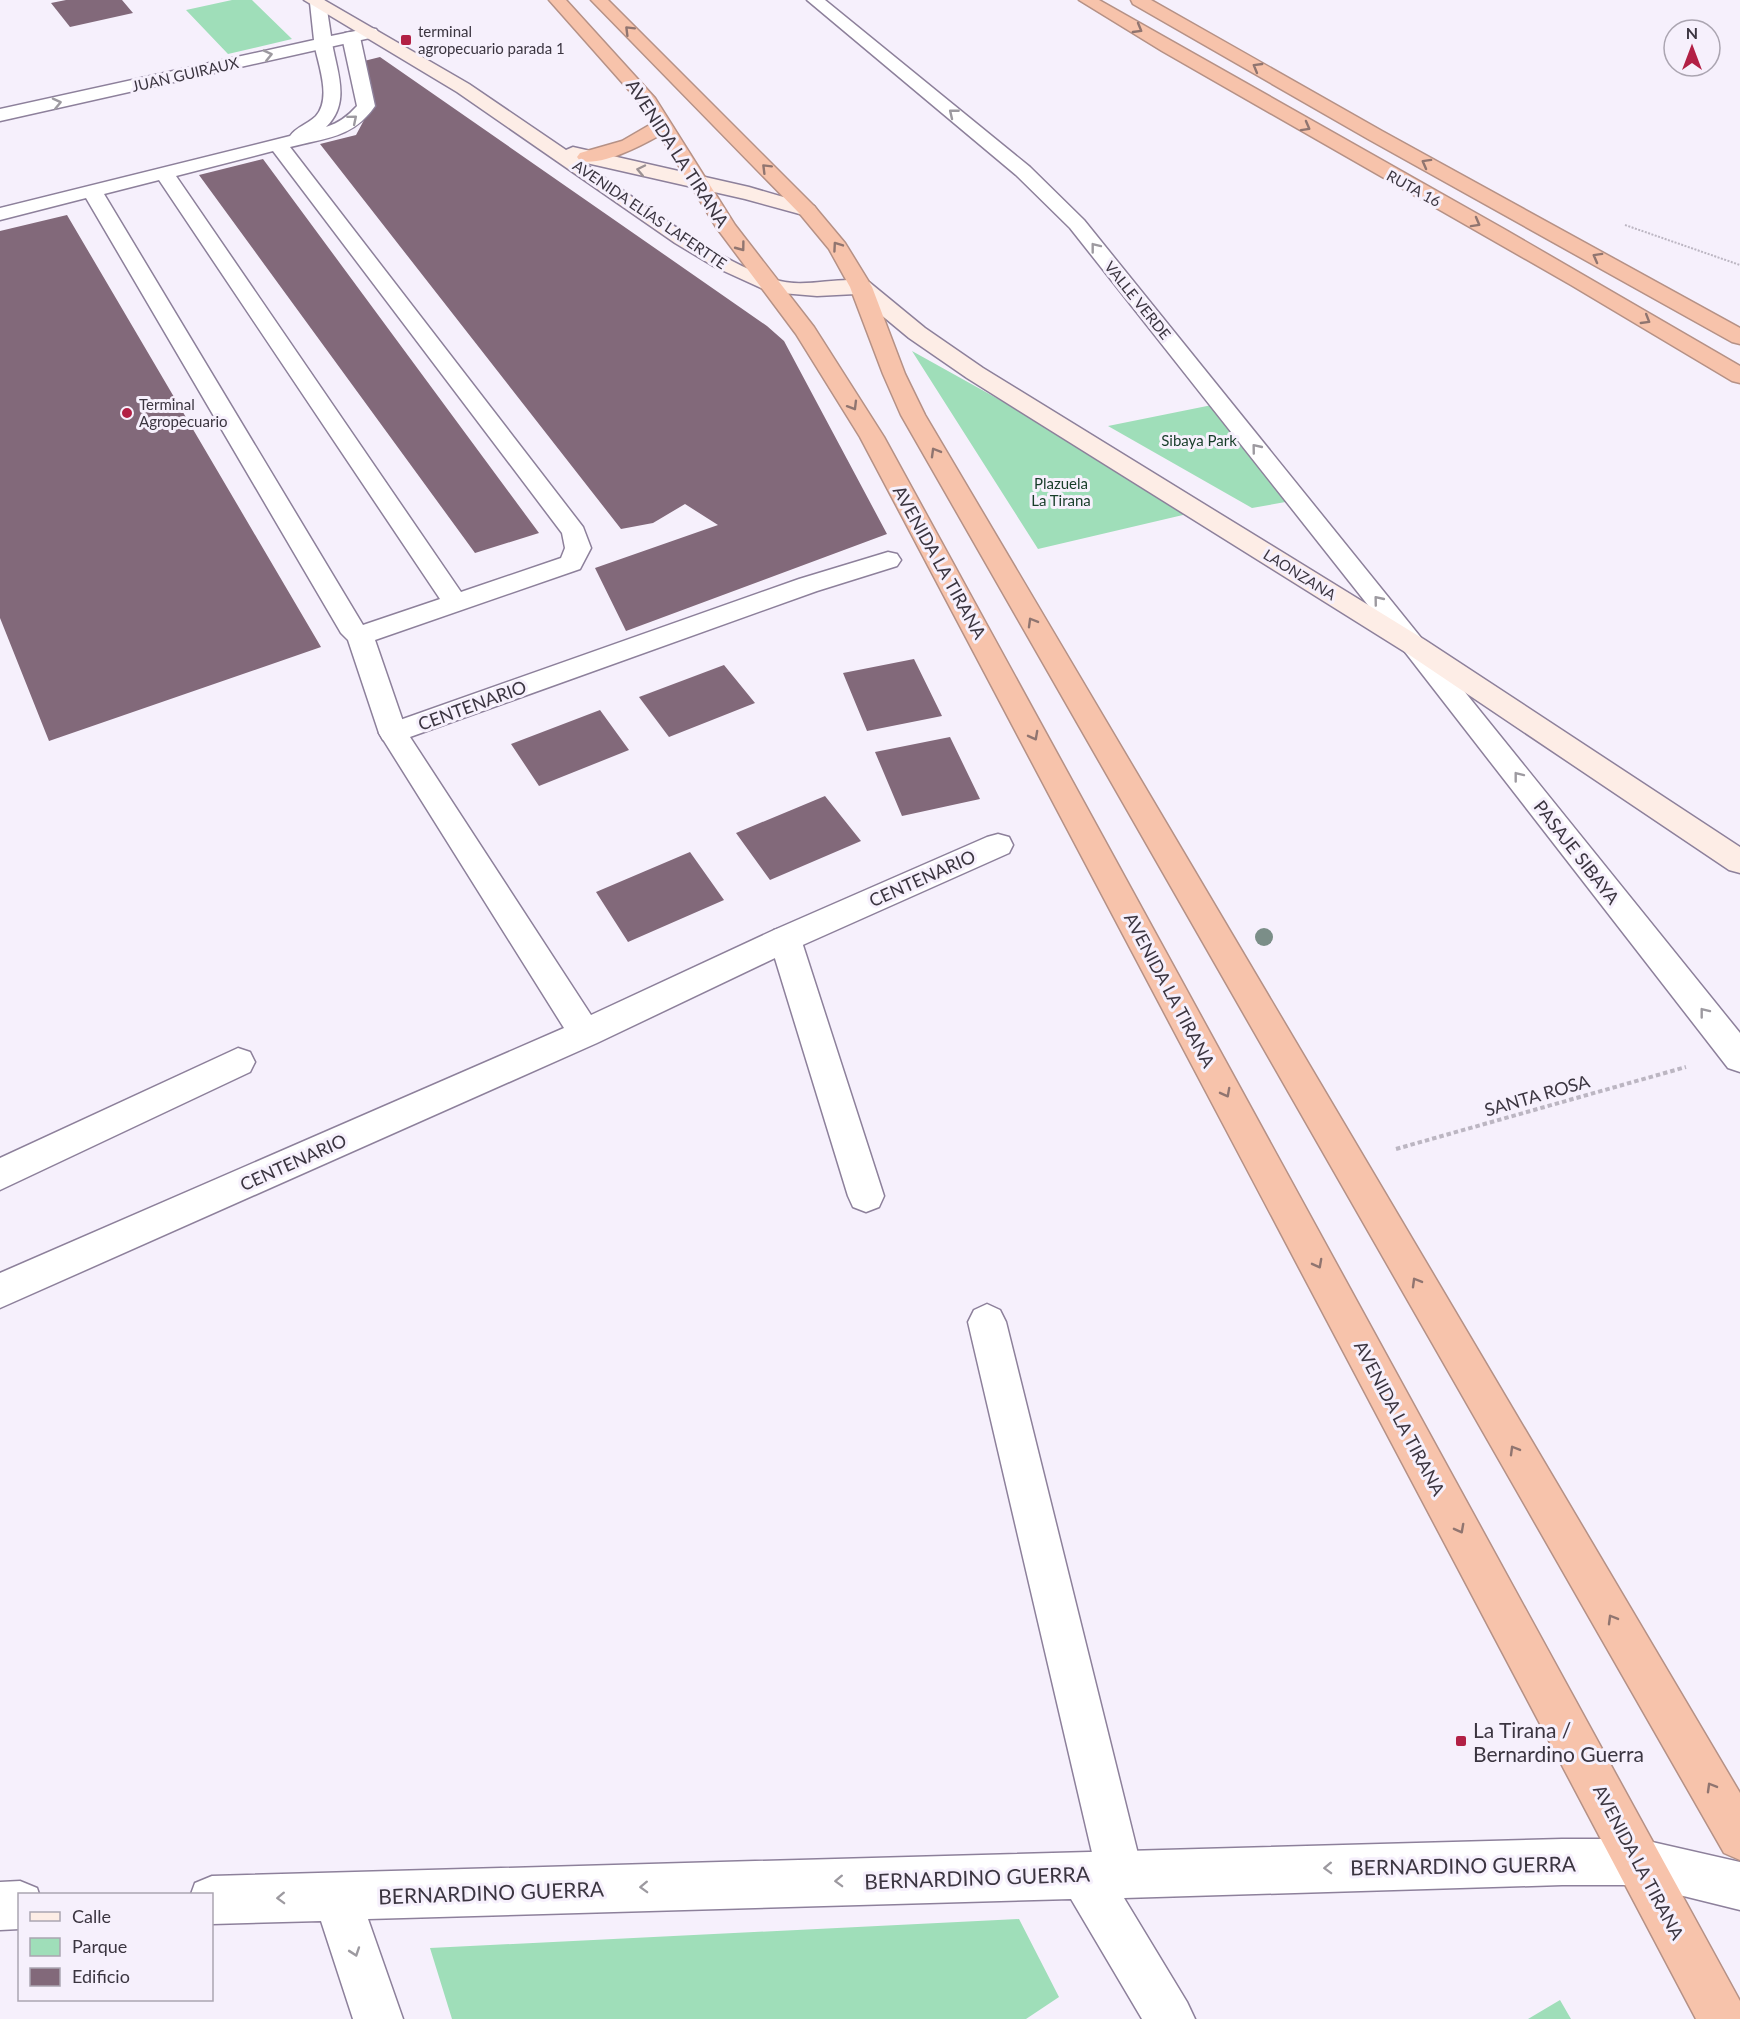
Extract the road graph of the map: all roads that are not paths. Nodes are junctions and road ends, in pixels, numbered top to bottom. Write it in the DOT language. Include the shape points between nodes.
graph roads {
  1 [pos="557,0"];
  2 [pos="599,0"];
  3 [pos="815,0"];
  4 [pos="1087,0"];
  5 [pos="1139,0"];
  6 [pos="315,2"];
  7 [pos="370,33"];
  8 [pos="351,37"];
  9 [pos="323,43"];
  10 [pos="0,115"];
  11 [pos="663,126"];
  12 [pos="279,146"];
  13 [pos="548,146"];
  14 [pos="587,157"];
  15 [pos="165,174"];
  16 [pos="696,181"];
  17 [pos="92,191"];
  18 [pos="807,210"];
  19 [pos="0,214"];
  20 [pos="770,286"];
  21 [pos="861,286"];
  22 [pos="1740,337"];
  23 [pos="1740,376"];
  24 [pos="888,560"];
  25 [pos="455,602"];
  26 [pos="359,634"];
  27 [pos="1415,646"];
  28 [pos="393,733"];
  29 [pos="998,845"];
  30 [pos="1740,862"];
  31 [pos="785,939"];
  32 [pos="585,1033"];
  33 [pos="1738,1055"];
  34 [pos="238,1062"];
  35 [pos="0,1175"];
  36 [pos="866,1196"];
  37 [pos="0,1290"];
  38 [pos="987,1322"];
  39 [pos="1740,1838"];
  40 [pos="1639,1862"];
  41 [pos="1101,1874"];
  42 [pos="1740,1886"];
  43 [pos="336,1896"];
  44 [pos="213,1900"];
  45 [pos="18,1905"];
  46 [pos="0,1906"];
  47 [pos="378,2019"];
  48 [pos="1170,2019"];
  49 [pos="1723,2019"];
  1 -- 11 [label="highway, AVENIDA LA TIRANA" via="631,79"];
  18 -- 2 [label="highway, AVENIDA LA TIRANA, one-way"];
  27 -- 3 [label="street, VALLE VERDE, one-way" via="1064,210 1023,171"];
  4 -- 23 [label="highway, RUTA 16, one-way"];
  22 -- 5 [label="highway, RUTA 16, one-way"];
  6 -- 7 [label="street, AVENIDA ELÍAS LAFERTTE"];
  6 -- 9 [label="street"];
  7 -- 8 [label="street, JUAN GUIRAUX"];
  7 -- 13 [label="street, AVENIDA ELÍAS LAFERTTE" via="463,88"];
  8 -- 9 [label="street, JUAN GUIRAUX"];
  12 -- 8 [label="street, one-way" via="339,129 355,120 366,106"];
  10 -- 9 [label="street, JUAN GUIRAUX, one-way"];
  9 -- 12 [label="street" via="333,106 326,120"];
  11 -- 14 [label="highway" via="629,145"];
  11 -- 16 [label="highway, AVENIDA LA TIRANA"];
  12 -- 15 [label="street"];
  12 -- 25 [label="street" via="574,532 578,548 571,563"];
  13 -- 14 [label="street, AVENIDA ELÍAS LAFERTTE"];
  13 -- 20 [label="street, AVENIDA ELÍAS LAFERTTE" via="701,251"];
  16 -- 14 [label="street, AVENIDA ELÍAS LAFERTTE, one-way"];
  15 -- 17 [label="street"];
  15 -- 25 [label="street"];
  16 -- 18 [label="street, AVENIDA ELÍAS LAFERTTE"];
  16 -- 20 [label="highway, AVENIDA LA TIRANA, one-way"];
  17 -- 19 [label="street"];
  17 -- 26 [label="street" via="354,633"];
  21 -- 18 [label="highway, AVENIDA LA TIRANA, one-way" via="838,247"];
  20 -- 21 [label="street, AVENIDA ELÍAS LAFERTTE" via="817,290"];
  20 -- 40 [label="highway, AVENIDA LA TIRANA, one-way" via="841,385 933,547"];
  21 -- 27 [label="street, LAONZANA" via="917,333 975,373"];
  39 -- 21 [label="highway, AVENIDA LA TIRANA, one-way" via="913,415"];
  24 -- 28 [label="street, CENTENARIO"];
  25 -- 26 [label="street"];
  26 -- 28 [label="street"];
  27 -- 30 [label="street, LAONZANA"];
  33 -- 27 [label="street, PASAJE SIBAYA, one-way"];
  28 -- 32 [label="street, CENTENARIO"];
  29 -- 31 [label="street, CENTENARIO"];
  31 -- 32 [label="street, CENTENARIO"];
  31 -- 36 [label="street"];
  32 -- 37 [label="street, CENTENARIO"];
  34 -- 35 [label="street"];
  38 -- 41 [label="street" via="1102,1793"];
  40 -- 41 [label="street, BERNARDINO GUERRA, one-way"];
  40 -- 42 [label="street, BERNARDINO GUERRA"];
  40 -- 49 [label="highway, AVENIDA LA TIRANA"];
  41 -- 43 [label="street, BERNARDINO GUERRA, one-way"];
  41 -- 48 [label="street"];
  43 -- 44 [label="street, BERNARDINO GUERRA, one-way"];
  43 -- 47 [label="street, one-way"];
  45 -- 46 [label="street"];
}
